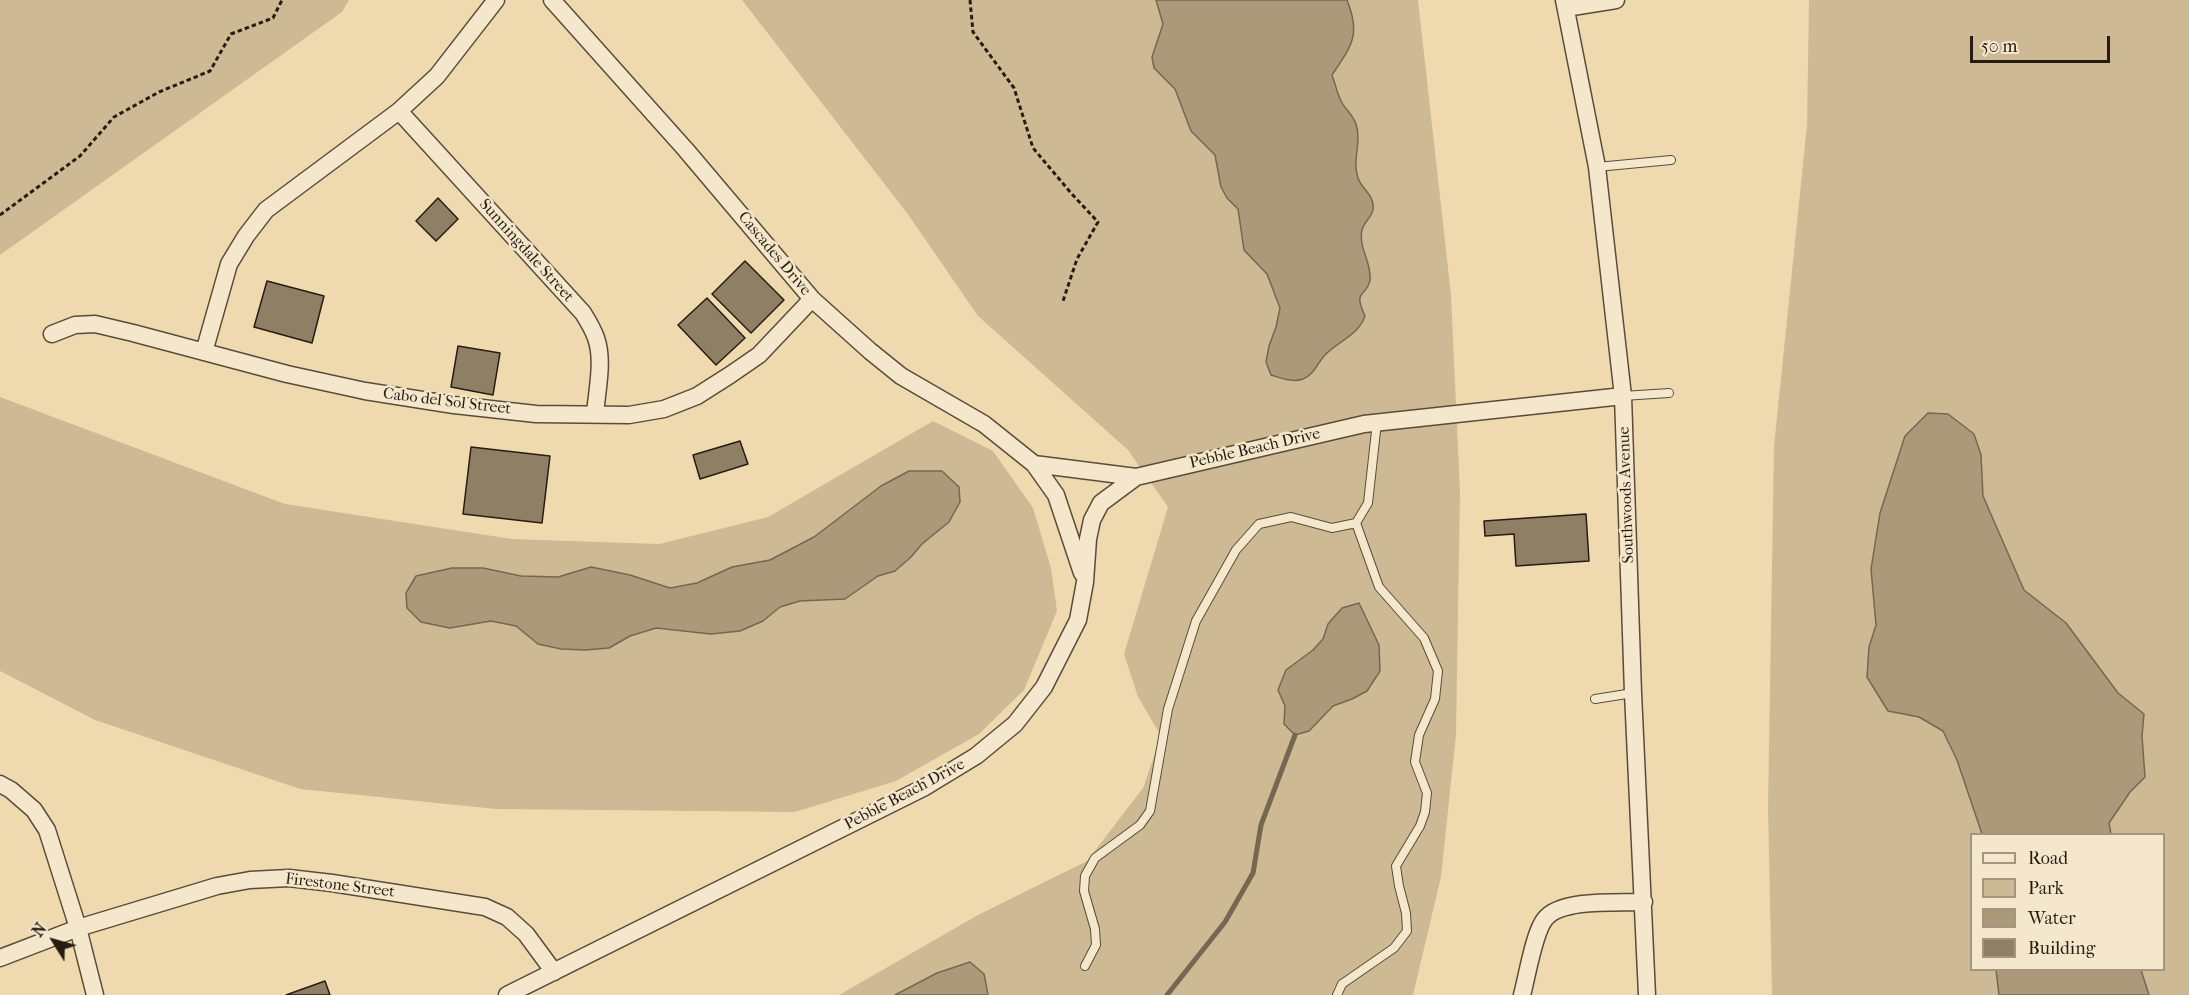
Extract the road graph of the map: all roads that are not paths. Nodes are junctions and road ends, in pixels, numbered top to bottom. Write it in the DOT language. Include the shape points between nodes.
graph roads {
  1 [pos="495,0"];
  2 [pos="552,0"];
  3 [pos="1616,0"];
  4 [pos="1565,4"];
  5 [pos="399,111"];
  6 [pos="1671,160"];
  7 [pos="1597,168"];
  8 [pos="812,299"];
  9 [pos="52,334"];
  10 [pos="204,352"];
  11 [pos="1669,393"];
  12 [pos="1623,396"];
  13 [pos="595,414"];
  14 [pos="1377,422"];
  15 [pos="1034,464"];
  16 [pos="1136,477"];
  17 [pos="1356,523"];
  18 [pos="1085,582"];
  19 [pos="1633,693"];
  20 [pos="1595,699"];
  21 [pos="0,784"];
  22 [pos="1644,902"];
  23 [pos="78,928"];
  24 [pos="0,958"];
  25 [pos="1085,966"];
  26 [pos="554,972"];
  27 [pos="95,995"];
  28 [pos="507,995"];
  29 [pos="1337,995"];
  30 [pos="1522,995"];
  31 [pos="1647,995"];
  1 -- 5 [label="street" via="437,76"];
  2 -- 8 [label="street, Cascades Drive"];
  3 -- 4 [label="street"];
  4 -- 7 [label="street, Southwoods Avenue"];
  5 -- 10 [label="street" via="266,210 229,264"];
  5 -- 13 [label="street, Sunningdale Street" via="587,319 597,339 599,357"];
  6 -- 7 [label="lane"];
  7 -- 12 [label="street, Southwoods Avenue"];
  8 -- 13 [label="street, Cabo del Sol Street" via="759,355 696,396 664,409 629,415"];
  8 -- 15 [label="street, Cascades Drive" via="901,376 984,424"];
  9 -- 10 [label="street, Cabo del Sol Street" via="95,324"];
  10 -- 13 [label="street, Cabo del Sol Street" via="365,392 536,414"];
  11 -- 12 [label="lane"];
  12 -- 14 [label="street, Pebble Beach Drive"];
  12 -- 19 [label="street, Southwoods Avenue"];
  14 -- 16 [label="street, Pebble Beach Drive"];
  14 -- 17 [label="lane" via="1368,503"];
  15 -- 16 [label="street"];
  15 -- 18 [label="street, Cascades Drive" via="1056,495"];
  16 -- 18 [label="street, Pebble Beach Drive" via="1101,502 1092,520"];
  17 -- 25 [label="lane" via="1332,528 1291,517 1259,524 1236,550 1196,621 1168,709 1150,811 1140,825 1095,858 1085,876 1084,891 1096,945"];
  17 -- 29 [label="lane" via="1379,586 1424,638 1438,671 1435,699 1419,735 1415,762 1427,792 1425,812 1396,866 1407,931 1394,948 1342,984"];
  18 -- 26 [label="street, Pebble Beach Drive" via="1078,620 1044,687 1015,724 976,756 925,787"];
  19 -- 20 [label="lane"];
  19 -- 22 [label="street, Southwoods Avenue"];
  21 -- 23 [label="street" via="34,810 47,830"];
  22 -- 30 [label="street" via="1574,904 1545,918"];
  22 -- 31 [label="street, Southwoods Avenue"];
  23 -- 24 [label="street, Firestone Street"];
  23 -- 26 [label="street, Firestone Street" via="218,886 289,878 485,907 507,917 526,934"];
  23 -- 27 [label="street"];
  26 -- 28 [label="street, Pebble Beach Drive"];
}
